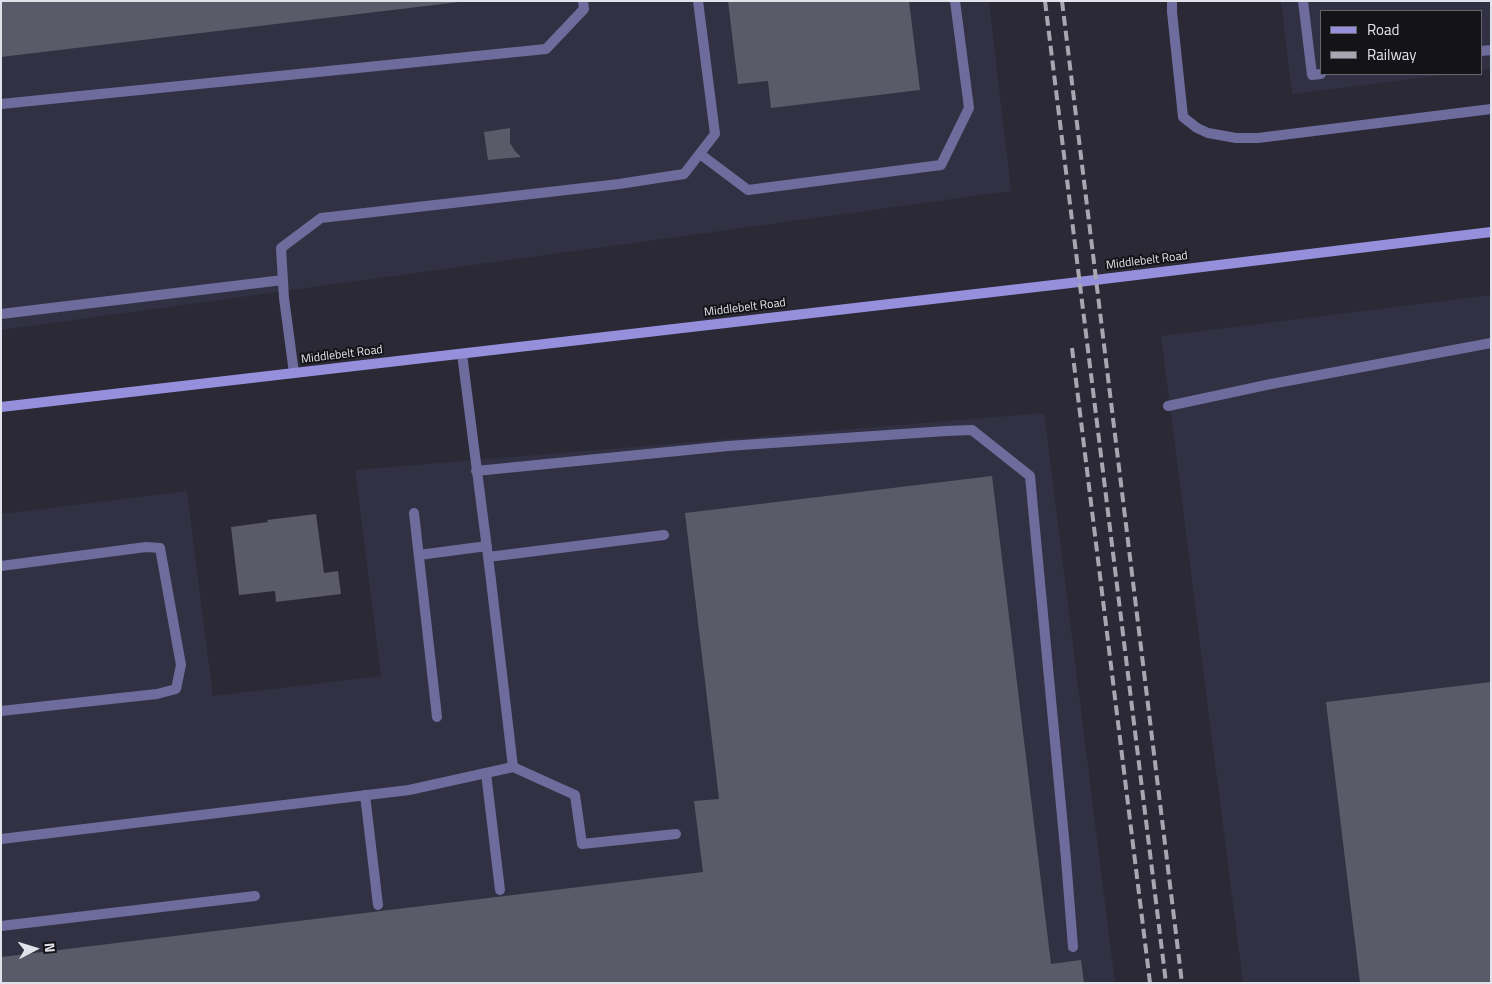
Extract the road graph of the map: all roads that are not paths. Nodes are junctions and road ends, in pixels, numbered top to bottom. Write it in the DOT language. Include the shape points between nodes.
graph roads {
  1 [pos="583,1"];
  2 [pos="698,1"];
  3 [pos="955,1"];
  4 [pos="1172,1"];
  5 [pos="1303,1"];
  6 [pos="1320,74"];
  7 [pos="1,104"];
  8 [pos="1491,109"];
  9 [pos="700,154"];
  10 [pos="1491,232"];
  11 [pos="283,280"];
  12 [pos="1,314"];
  13 [pos="1491,343"];
  14 [pos="462,354"];
  15 [pos="294,373"];
  16 [pos="1168,406"];
  17 [pos="1,407"];
  18 [pos="476,471"];
  19 [pos="414,513"];
  20 [pos="664,535"];
  21 [pos="487,546"];
  22 [pos="419,555"];
  23 [pos="488,557"];
  24 [pos="1,566"];
  25 [pos="1,711"];
  26 [pos="437,717"];
  27 [pos="514,767"];
  28 [pos="486,773"];
  29 [pos="365,795"];
  30 [pos="676,834"];
  31 [pos="1,839"];
  32 [pos="500,890"];
  33 [pos="255,896"];
  34 [pos="378,905"];
  35 [pos="1,926"];
  36 [pos="1073,947"];
  1 -- 7 [label="lane" via="584,9 546,49"];
  2 -- 9 [label="lane" via="715,134"];
  3 -- 9 [label="lane" via="969,108 941,165 748,190"];
  4 -- 8 [label="lane" via="1183,117 1208,133 1258,138"];
  5 -- 6 [label="lane" via="1312,75"];
  9 -- 11 [label="lane" via="684,174 321,218 281,248"];
  10 -- 14 [label="main road, Middlebelt Road"];
  11 -- 12 [label="lane"];
  11 -- 15 [label="lane"];
  13 -- 16 [label="lane"];
  14 -- 15 [label="main road, Middlebelt Road"];
  14 -- 18 [label="lane"];
  15 -- 17 [label="main road, Middlebelt Road"];
  18 -- 21 [label="lane"];
  18 -- 36 [label="lane" via="728,446 972,430 1030,476"];
  19 -- 22 [label="lane"];
  20 -- 23 [label="lane"];
  21 -- 22 [label="lane"];
  21 -- 23 [label="lane"];
  22 -- 26 [label="lane"];
  23 -- 27 [label="lane"];
  24 -- 25 [label="lane" via="146,547 160,548 181,665 176,689 157,694"];
  27 -- 28 [label="lane"];
  27 -- 30 [label="lane" via="575,795 582,844"];
  28 -- 29 [label="lane" via="409,790"];
  28 -- 32 [label="lane"];
  29 -- 31 [label="lane"];
  29 -- 34 [label="lane"];
  33 -- 35 [label="lane"];
}
